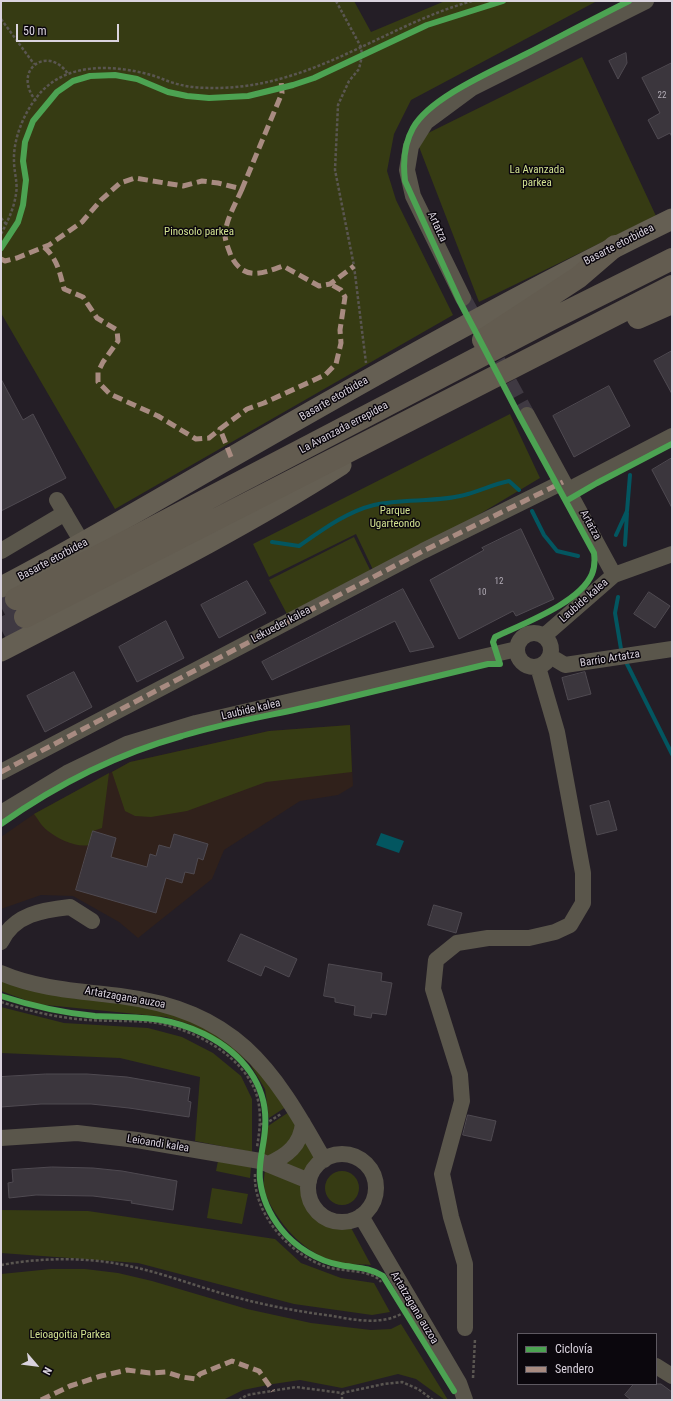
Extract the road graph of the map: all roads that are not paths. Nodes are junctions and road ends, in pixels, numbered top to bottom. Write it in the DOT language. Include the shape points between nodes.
graph roads {
  1 [pos="646,1"];
  2 [pos="672,219"];
  3 [pos="616,246"];
  4 [pos="672,259"];
  5 [pos="672,286"];
  6 [pos="463,298"];
  7 [pos="672,304"];
  8 [pos="482,382"];
  9 [pos="419,414"];
  10 [pos="526,415"];
  11 [pos="360,419"];
  12 [pos="672,436"];
  13 [pos="565,486"];
  14 [pos="83,544"];
  15 [pos="1,551"];
  16 [pos="672,554"];
  17 [pos="614,575"];
  18 [pos="10,592"];
  19 [pos="544,636"];
  20 [pos="517,649"];
  21 [pos="672,649"];
  22 [pos="1,651"];
  23 [pos="550,656"];
  24 [pos="538,667"];
  25 [pos="1,772"];
  26 [pos="1,813"];
  27 [pos="92,921"];
  28 [pos="1,942"];
  29 [pos="1,973"];
  30 [pos="303,1123"];
  31 [pos="1,1138"];
  32 [pos="324,1160"];
  33 [pos="264,1162"];
  34 [pos="310,1181"];
  35 [pos="361,1216"];
  36 [pos="465,1328"];
  37 [pos="657,1367"];
  38 [pos="672,1376"];
  39 [pos="465,1400"];
  1 -- 6 [label="street" via="472,88 426,122 411,146 408,170 413,196"];
  2 -- 3 [label="main road, Basarte etorbidea"];
  3 -- 11 [label="highway" via="579,277"];
  3 -- 14 [label="main road, Basarte etorbidea" via="368,379"];
  4 -- 11 [label="highway, La Avanzada errepidea"];
  5 -- 8 [label="highway, La Avanzada errepidea"];
  7 -- 8 [label="highway" via="574,347"];
  8 -- 9 [label="highway, La Avanzada errepidea"];
  9 -- 18 [label="highway, La Avanzada errepidea"];
  9 -- 22 [label="main road" via="284,501"];
  10 -- 13 [label="street"];
  11 -- 18 [label="highway, La Avanzada errepidea"];
  12 -- 13 [label="street, Lekueder kalea"];
  13 -- 17 [label="street"];
  13 -- 25 [label="street, Lekueder kalea" via="423,551"];
  14 -- 15 [label="street" via="61,507"];
  14 -- 18 [label="main road, Basarte etorbidea"];
  16 -- 17 [label="street, Laubide kalea"];
  17 -- 19 [label="street, Laubide kalea"];
  19 -- 20 [label="street" via="534,632 524,636"];
  19 -- 23 [label="street" via="551,645"];
  20 -- 24 [label="street" via="523,663"];
  20 -- 26 [label="street, Laubide kalea" via="196,723 127,744 67,773"];
  21 -- 23 [label="street, Barrio Artatza" via="564,666"];
  23 -- 24 [label="street"];
  24 -- 36 [label="street" via="557,732 583,873 583,903 570,925 555,932 529,938 488,938 457,943 436,960 433,989 460,1075 462,1101 442,1174 465,1264"];
  27 -- 28 [label="street" via="70,907 40,911 18,920"];
  29 -- 30 [label="street, Artatzagana auzoa" via="51,987 144,999 190,1013 216,1026 264,1065"];
  30 -- 32 [label="street, Artatzagana auzoa"];
  30 -- 33 [label="street" via="295,1146 289,1152"];
  31 -- 33 [label="street, Leioandi kalea" via="77,1134 137,1140"];
  32 -- 34 [label="street" via="317,1165"];
  32 -- 35 [label="street" via="336,1155 350,1155 362,1160 371,1170 376,1182 376,1195 370,1207"];
  33 -- 34 [label="street, Leioandi kalea"];
  34 -- 35 [label="street" via="311,1200 323,1216 342,1222 352,1221"];
  35 -- 39 [label="street, Artatzagana auzoa" via="459,1383"];
  37 -- 38 [label="street"];
}
